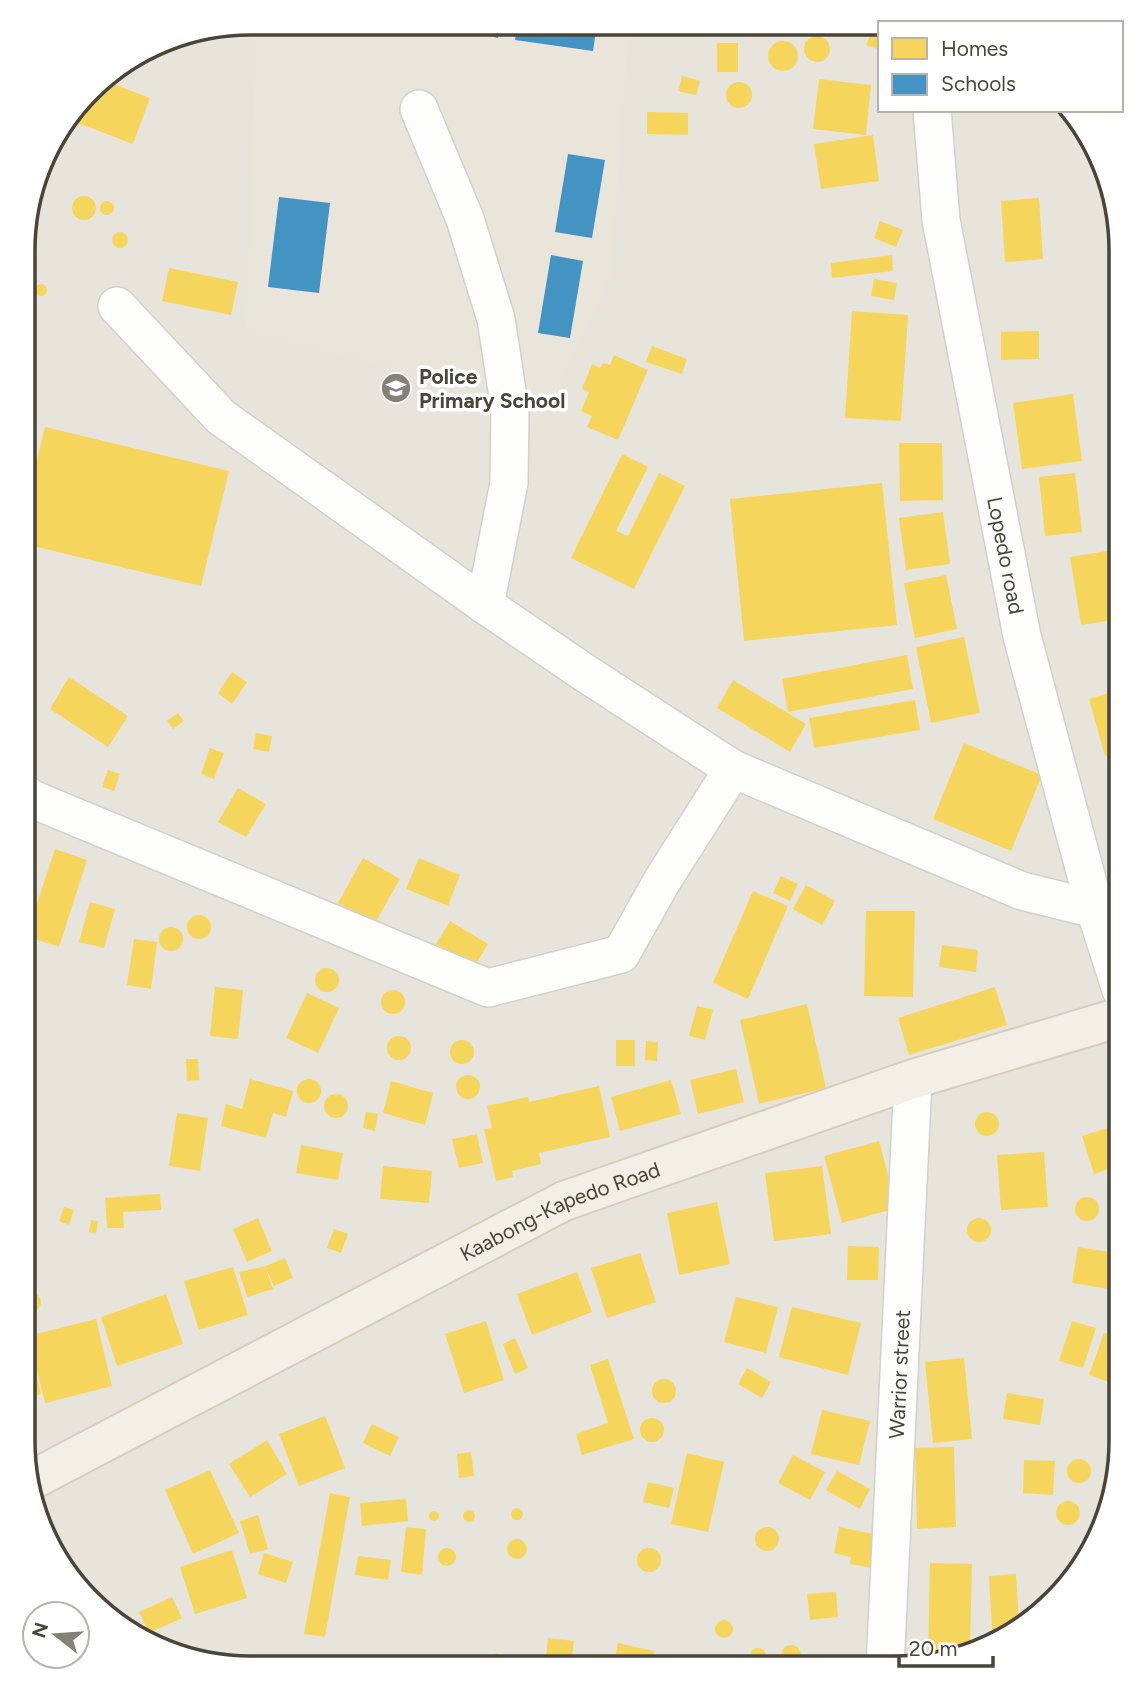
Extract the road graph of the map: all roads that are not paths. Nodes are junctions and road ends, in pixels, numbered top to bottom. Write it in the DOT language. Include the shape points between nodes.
graph roads {
  1 [pos="419,109"];
  2 [pos="932,112"];
  3 [pos="117,306"];
  4 [pos="485,605"];
  5 [pos="733,769"];
  6 [pos="35,800"];
  7 [pos="1095,909"];
  8 [pos="1109,952"];
  9 [pos="1109,1021"];
  10 [pos="913,1079"];
  11 [pos="38,1477"];
  12 [pos="887,1656"];
  1 -- 4 [label="street" via="465,219 496,319 510,410 509,483"];
  2 -- 7 [label="street, Lopedo road" via="941,220 1023,636"];
  3 -- 4 [label="street" via="221,417"];
  4 -- 5 [label="street"];
  5 -- 6 [label="street" via="621,954 488,988"];
  5 -- 7 [label="street" via="1022,891"];
  7 -- 8 [label="street, Lopedo road"];
  9 -- 10 [label="main road, Kaabong-Kapedo Road"];
  10 -- 11 [label="main road, Kaabong-Kapedo Road" via="564,1201"];
  10 -- 12 [label="street, Warrior street"];
}
